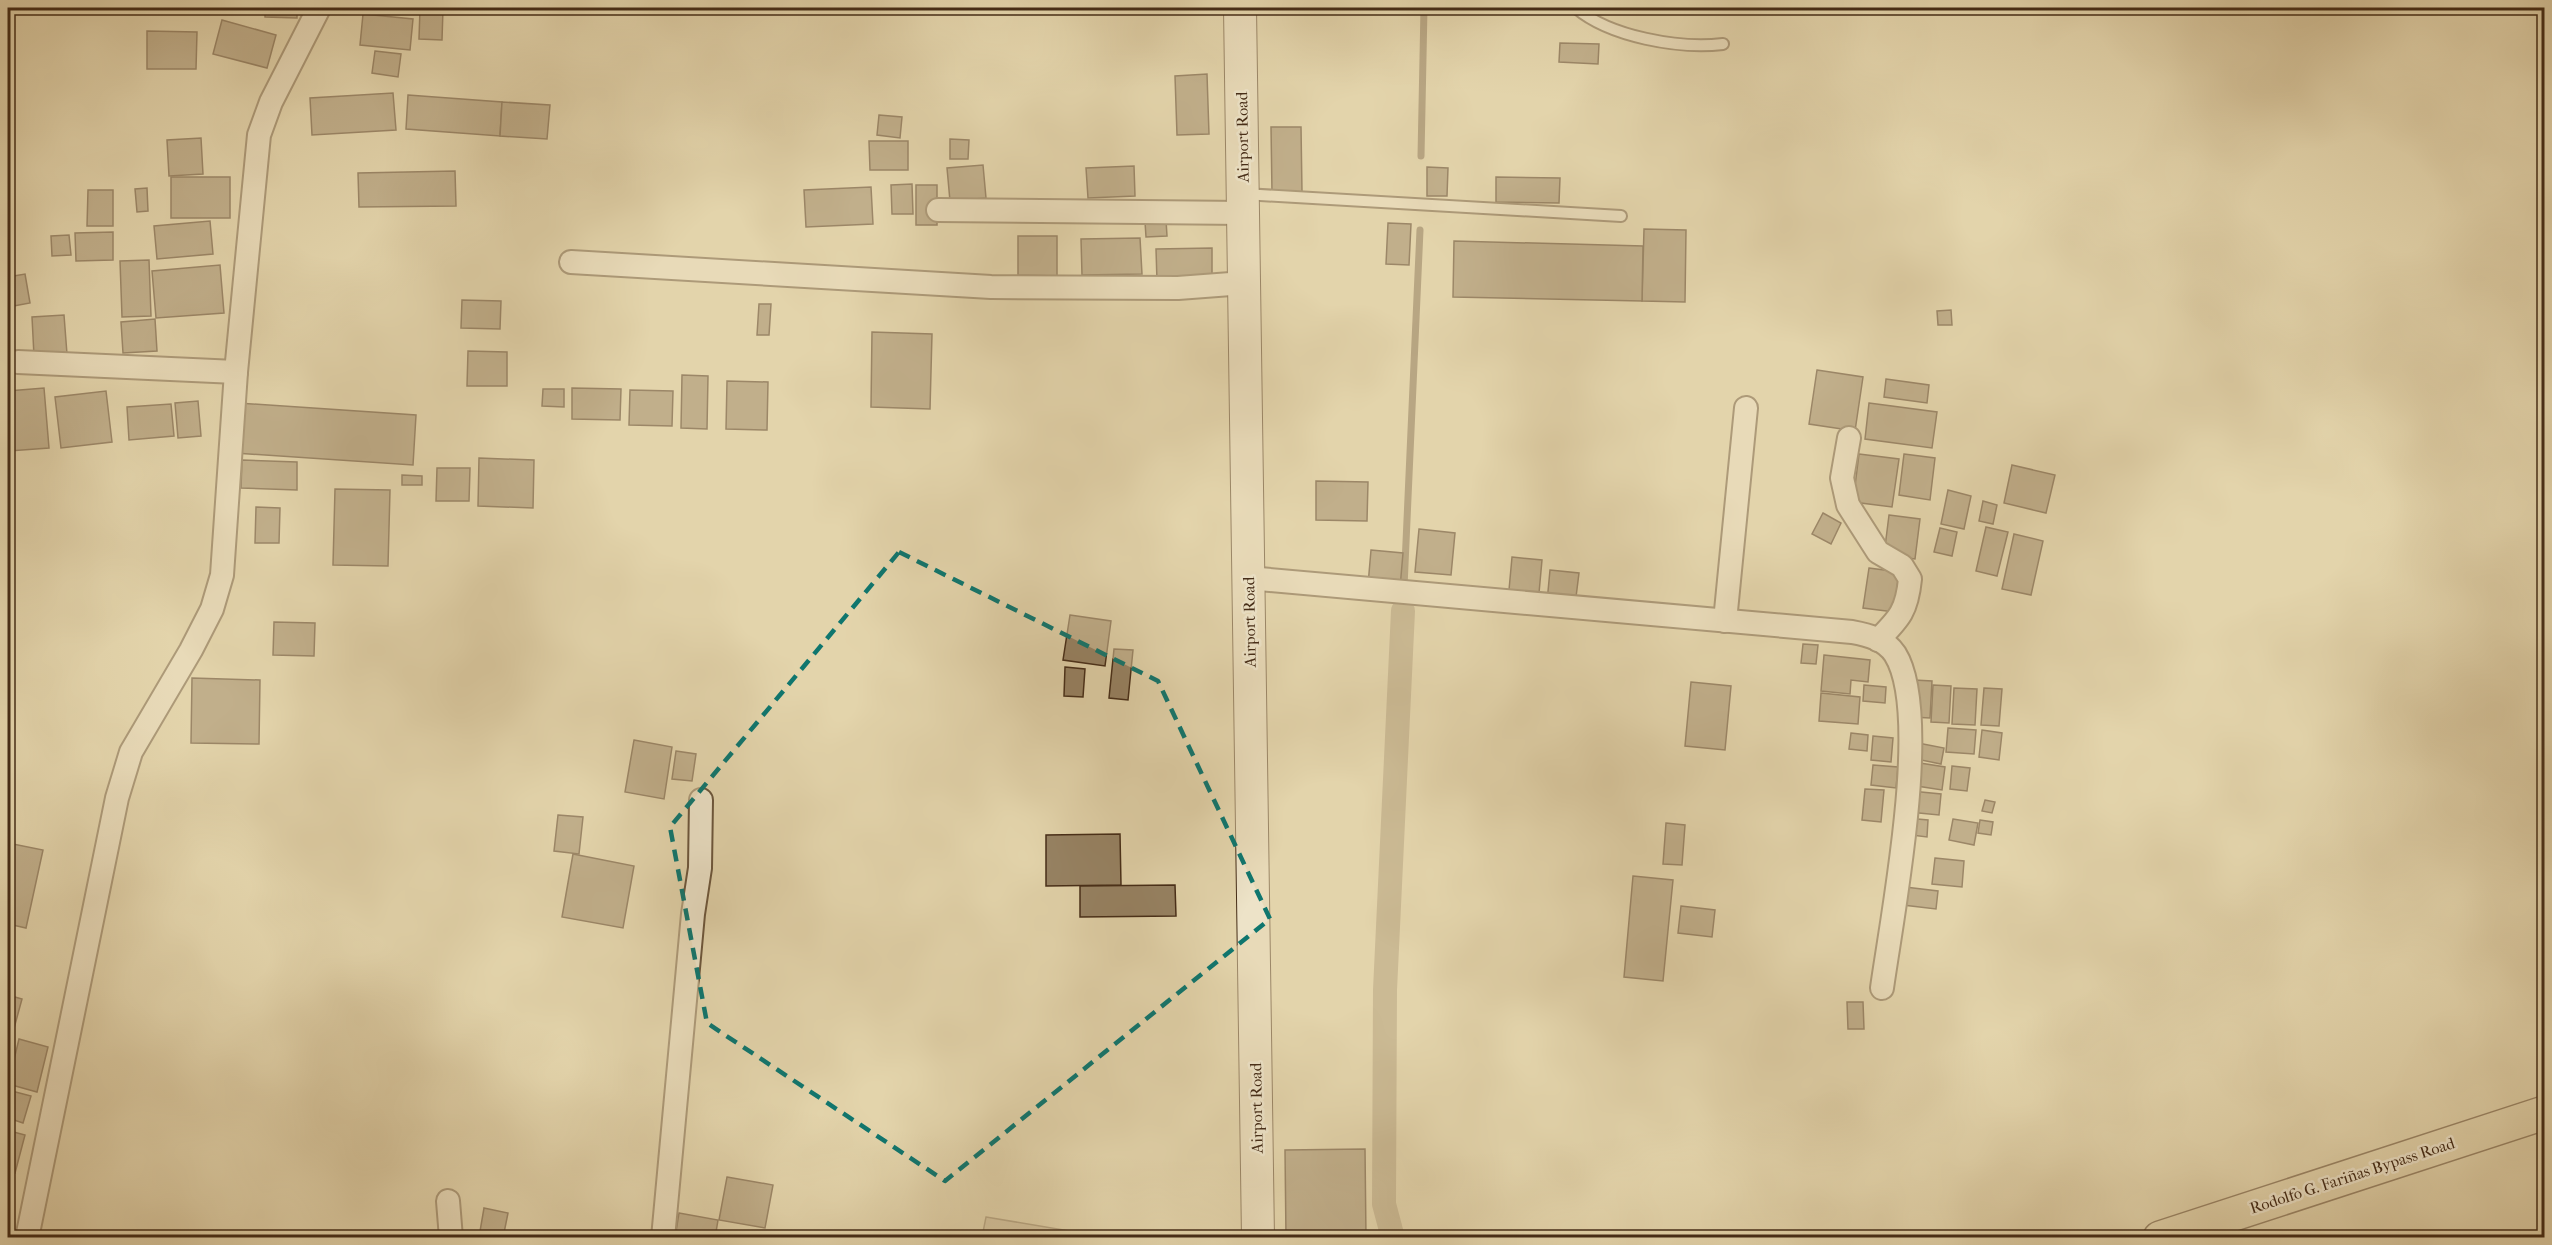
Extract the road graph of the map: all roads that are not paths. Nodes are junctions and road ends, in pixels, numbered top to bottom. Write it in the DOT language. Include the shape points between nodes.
graph roads {
  1 [pos="320,8"];
  2 [pos="1240,8"];
  3 [pos="1576,8"];
  4 [pos="1723,44"];
  5 [pos="1242,204"];
  6 [pos="938,210"];
  7 [pos="1621,216"];
  8 [pos="571,262"];
  9 [pos="1244,283"];
  10 [pos="18,362"];
  11 [pos="236,372"];
  12 [pos="1746,408"];
  13 [pos="1849,438"];
  14 [pos="1248,578"];
  15 [pos="1725,621"];
  16 [pos="1878,640"];
  17 [pos="701,800"];
  18 [pos="1882,988"];
  19 [pos="2544,1113"];
  20 [pos="448,1201"];
  21 [pos="27,1238"];
  22 [pos="451,1238"];
  23 [pos="663,1238"];
  24 [pos="1258,1238"];
  25 [pos="2160,1238"];
  1 -- 11 [label="street" via="271,102 259,135"];
  2 -- 5 [label="main road, Airport Road"];
  3 -- 4 [label="lane" via="1603,26 1631,36 1706,46"];
  5 -- 6 [label="street"];
  5 -- 7 [label="lane"];
  5 -- 9 [label="main road, Airport Road"];
  8 -- 9 [label="street" via="991,287 1178,288"];
  9 -- 14 [label="main road, Airport Road"];
  10 -- 11 [label="street"];
  11 -- 21 [label="street" via="222,575 212,609 191,650 131,752 117,798"];
  12 -- 15 [label="street"];
  13 -- 16 [label="street" via="1842,478 1848,505 1878,552 1902,566 1910,579 1903,613"];
  14 -- 15 [label="street"];
  14 -- 24 [label="main road, Airport Road"];
  15 -- 16 [label="street" via="1852,632"];
  16 -- 18 [label="street" via="1895,655 1902,673 1911,760"];
  17 -- 23 [label="street" via="700,868"];
  19 -- 25 [label="main road, Rodolfo G. Fariñas Bypass Road"];
  20 -- 22 [label="street"];
}
